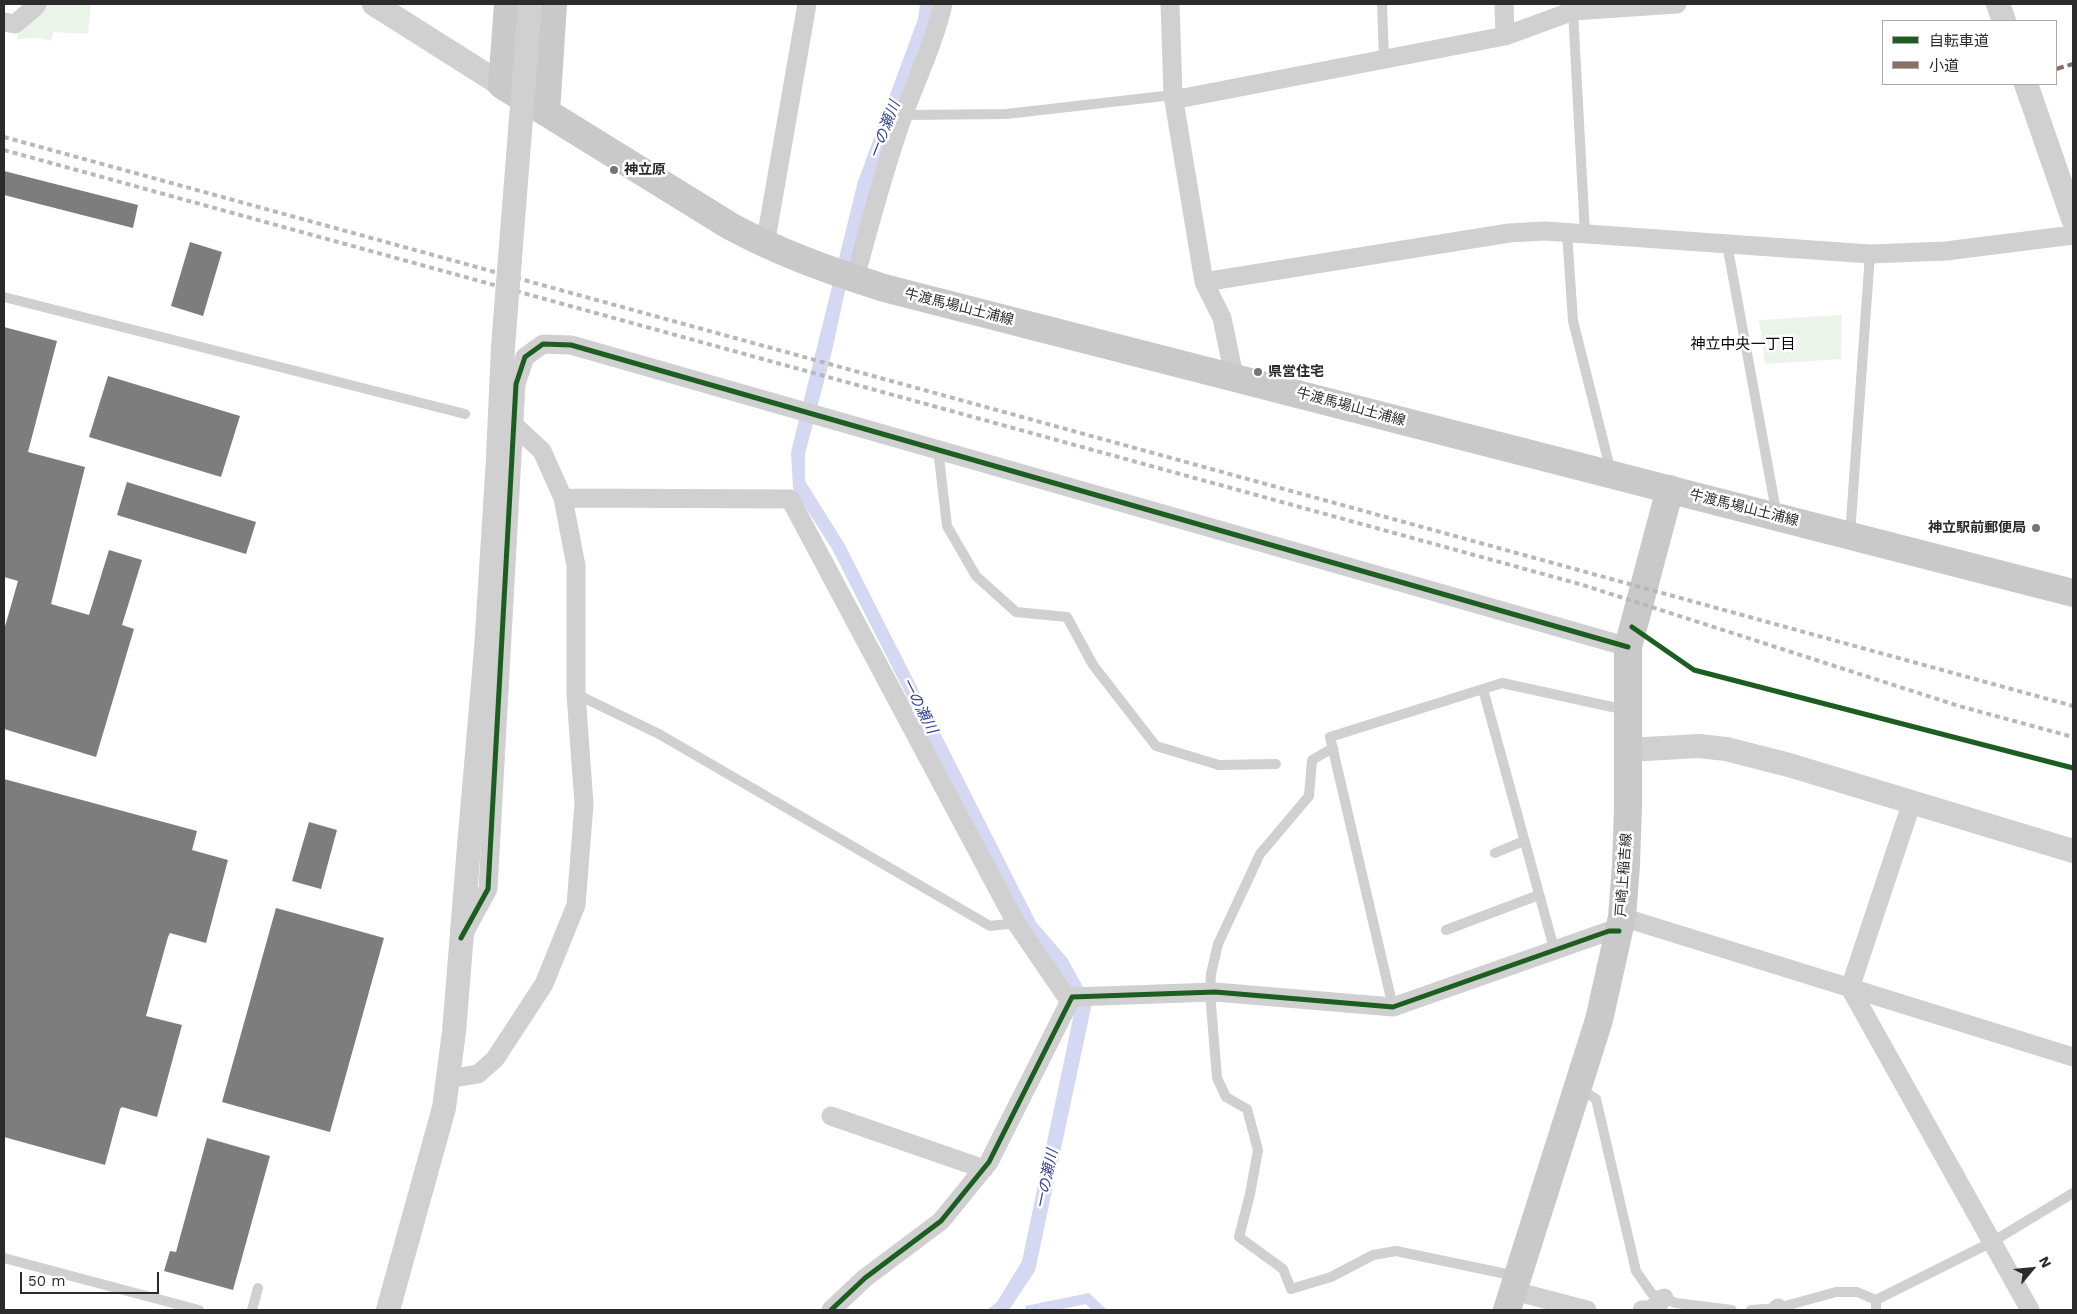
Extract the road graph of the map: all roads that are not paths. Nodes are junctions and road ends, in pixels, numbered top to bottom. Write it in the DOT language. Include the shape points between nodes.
graph roads {
  1 [pos="37,4"];
  2 [pos="374,4"];
  3 [pos="508,4"];
  4 [pos="530,4"];
  5 [pos="553,4"];
  6 [pos="807,4"];
  7 [pos="943,4"];
  8 [pos="1170,4"];
  9 [pos="1382,4"];
  10 [pos="1504,4"];
  11 [pos="1677,4"];
  12 [pos="1998,4"];
  13 [pos="1630,5"];
  14 [pos="1573,11"];
  15 [pos="2004,20"];
  16 [pos="4,22"];
  17 [pos="1505,36"];
  18 [pos="1384,59"];
  19 [pos="502,85"];
  20 [pos="2026,85"];
  21 [pos="1173,95"];
  22 [pos="546,112"];
  23 [pos="904,115"];
  24 [pos="2073,219"];
  25 [pos="1576,234"];
  26 [pos="2073,235"];
  27 [pos="1727,244"];
  28 [pos="765,245"];
  29 [pos="1870,254"];
  30 [pos="855,278"];
  31 [pos="1204,282"];
  32 [pos="4,297"];
  33 [pos="1234,376"];
  34 [pos="465,414"];
  35 [pos="514,425"];
  36 [pos="938,450"];
  37 [pos="1611,474"];
  38 [pos="1670,489"];
  39 [pos="562,498"];
  40 [pos="1777,516"];
  41 [pos="1850,535"];
  42 [pos="2073,593"];
  43 [pos="1628,647"];
  44 [pos="1483,689"];
  45 [pos="576,694"];
  46 [pos="1627,711"];
  47 [pos="1333,748"];
  48 [pos="1627,750"];
  49 [pos="1276,764"];
  50 [pos="1912,802"];
  51 [pos="1524,841"];
  52 [pos="2073,851"];
  53 [pos="1495,853"];
  54 [pos="1539,895"];
  55 [pos="1016,923"];
  56 [pos="1621,924"];
  57 [pos="1446,930"];
  58 [pos="460,938"];
  59 [pos="1554,952"];
  60 [pos="1850,988"];
  61 [pos="1210,992"];
  62 [pos="1070,1002"];
  63 [pos="1393,1007"];
  64 [pos="2073,1057"];
  65 [pos="448,1079"];
  66 [pos="1578,1088"];
  67 [pos="831,1116"];
  68 [pos="984,1169"];
  69 [pos="2073,1192"];
  70 [pos="1992,1242"];
  71 [pos="4,1258"];
  72 [pos="258,1288"];
  73 [pos="1513,1292"];
  74 [pos="1664,1298"];
  75 [pos="1876,1305"];
  76 [pos="1777,1309"];
  77 [pos="199,1310"];
  78 [pos="252,1310"];
  79 [pos="388,1310"];
  80 [pos="831,1310"];
  81 [pos="1587,1310"];
  82 [pos="1642,1310"];
  83 [pos="1732,1310"];
  84 [pos="1751,1310"];
  85 [pos="2030,1310"];
  1 -- 16 [label="street" via="15,24"];
  2 -- 19 [label="street"];
  3 -- 19 [label="main road"];
  4 -- 58 [label="street, bridge" via="503,347 486,649"];
  5 -- 22 [label="main road"];
  6 -- 28 [label="street"];
  7 -- 23 [label="street" via="936,32"];
  8 -- 21 [label="street"];
  9 -- 18 [label="lane"];
  10 -- 17 [label="street"];
  11 -- 13 [label="street"];
  12 -- 15 [label="street"];
  13 -- 14 [label="street"];
  14 -- 17 [label="street"];
  14 -- 25 [label="lane"];
  17 -- 18 [label="street"];
  18 -- 21 [label="street" via="1183,98"];
  19 -- 22 [label="main road, 牛渡馬場山土浦線"];
  20 -- 24 [label="street"];
  21 -- 23 [label="lane" via="1006,114"];
  21 -- 31 [label="street"];
  22 -- 28 [label="main road, 牛渡馬場山土浦線"];
  23 -- 30 [label="street" via="879,187"];
  25 -- 27 [label="street"];
  25 -- 31 [label="street" via="1544,231 1509,233"];
  25 -- 37 [label="lane" via="1573,321"];
  26 -- 29 [label="street" via="1946,251"];
  27 -- 29 [label="street"];
  27 -- 40 [label="lane"];
  28 -- 30 [label="main road, 牛渡馬場山土浦線"];
  29 -- 41 [label="lane"];
  30 -- 33 [label="main road, 牛渡馬場山土浦線"];
  31 -- 33 [label="street" via="1222,318"];
  32 -- 34 [label="lane"];
  33 -- 37 [label="main road, 牛渡馬場山土浦線"];
  35 -- 36 [label="street" via="516,384 525,357 543,344 571,345"];
  35 -- 39 [label="street" via="542,451"];
  35 -- 58 [label="street" via="488,889"];
  36 -- 43 [label="street"];
  36 -- 49 [label="lane" via="946,526 976,576 1016,612 1067,617 1093,664 1156,746 1218,765"];
  37 -- 38 [label="main road, 牛渡馬場山土浦線"];
  38 -- 40 [label="main road, 牛渡馬場山土浦線"];
  38 -- 43 [label="main road, 戸崎上稲吉線"];
  39 -- 45 [label="street" via="576,566"];
  39 -- 55 [label="street" via="790,499"];
  40 -- 41 [label="main road, 牛渡馬場山土浦線"];
  41 -- 42 [label="main road, 牛渡馬場山土浦線"];
  43 -- 46 [label="main road, 戸崎上稲吉線"];
  44 -- 46 [label="lane" via="1502,683"];
  44 -- 47 [label="lane" via="1330,737"];
  44 -- 51 [label="lane"];
  45 -- 55 [label="lane" via="659,734 990,926"];
  45 -- 65 [label="street" via="584,804 576,905 544,984 495,1059 478,1074"];
  46 -- 48 [label="main road, 戸崎上稲吉線"];
  47 -- 61 [label="lane" via="1312,760 1309,796 1260,854 1218,944"];
  47 -- 63 [label="lane"];
  48 -- 50 [label="street" via="1699,746 1726,749"];
  48 -- 56 [label="main road, 戸崎上稲吉線" via="1628,807"];
  50 -- 52 [label="street"];
  50 -- 60 [label="street"];
  51 -- 53 [label="lane"];
  51 -- 54 [label="lane"];
  54 -- 57 [label="lane"];
  54 -- 59 [label="lane"];
  55 -- 62 [label="street"];
  56 -- 59 [label="street"];
  56 -- 60 [label="street"];
  56 -- 66 [label="main road, 戸崎上稲吉線" via="1599,1020"];
  58 -- 65 [label="street"];
  59 -- 63 [label="street"];
  60 -- 64 [label="street"];
  60 -- 70 [label="street"];
  61 -- 62 [label="street" via="1072,997"];
  61 -- 63 [label="street"];
  61 -- 73 [label="lane" via="1218,1078 1226,1097 1247,1109 1258,1150 1239,1237 1283,1269 1292,1289 1331,1277 1373,1255 1396,1250"];
  62 -- 68 [label="street"];
  65 -- 79 [label="street" via="444,1108"];
  66 -- 73 [label="main road, 戸崎上稲吉線"];
  66 -- 74 [label="lane" via="1596,1099 1636,1271 1652,1294"];
  67 -- 68 [label="street"];
  68 -- 80 [label="street" via="940,1221 865,1278"];
  69 -- 70 [label="lane"];
  70 -- 75 [label="lane"];
  70 -- 85 [label="street"];
  71 -- 77 [label="lane"];
  72 -- 78 [label="lane"];
  73 -- 81 [label="street"];
  74 -- 82 [label="street" via="1651,1310"];
  74 -- 83 [label="lane" via="1676,1303"];
  75 -- 76 [label="lane" via="1857,1292 1836,1292"];
  76 -- 84 [label="lane"];
}
